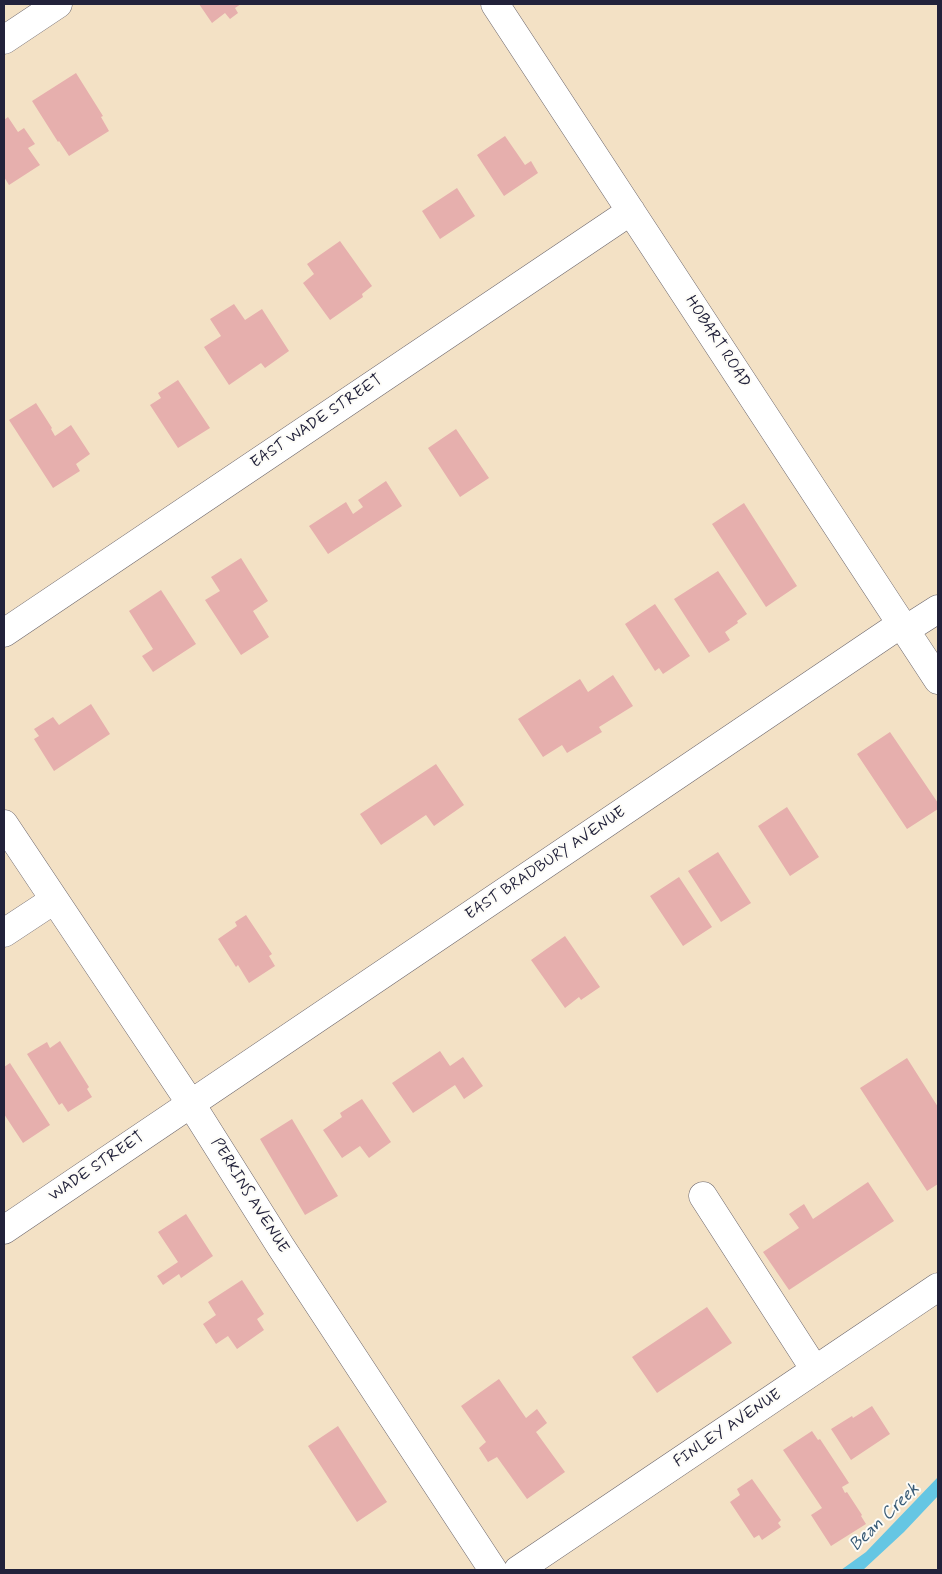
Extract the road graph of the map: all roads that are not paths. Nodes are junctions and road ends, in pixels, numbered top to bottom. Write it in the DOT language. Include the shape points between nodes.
graph roads {
  1 [pos="58,4"];
  2 [pos="495,4"];
  3 [pos="4,40"];
  4 [pos="631,211"];
  5 [pos="938,609"];
  6 [pos="903,627"];
  7 [pos="4,633"];
  8 [pos="938,680"];
  9 [pos="4,824"];
  10 [pos="54,900"];
  11 [pos="4,933"];
  12 [pos="191,1104"];
  13 [pos="703,1196"];
  14 [pos="4,1230"];
  15 [pos="938,1287"];
  16 [pos="815,1370"];
  17 [pos="493,1570"];
  18 [pos="518,1570"];
  1 -- 3 [label="street"];
  2 -- 4 [label="street, HOBART ROAD"];
  4 -- 6 [label="street, HOBART ROAD"];
  4 -- 7 [label="street, EAST WADE STREET"];
  5 -- 6 [label="street, EAST BRADBURY AVENUE"];
  6 -- 8 [label="street, HOBART ROAD"];
  6 -- 12 [label="street, EAST BRADBURY AVENUE"];
  9 -- 10 [label="street, PERKINS AVENUE"];
  10 -- 11 [label="street"];
  10 -- 12 [label="street, PERKINS AVENUE"];
  12 -- 14 [label="street, WADE STREET"];
  12 -- 17 [label="street, PERKINS AVENUE"];
  13 -- 16 [label="street"];
  15 -- 16 [label="street, FINLEY AVENUE"];
  16 -- 18 [label="street, FINLEY AVENUE"];
}
